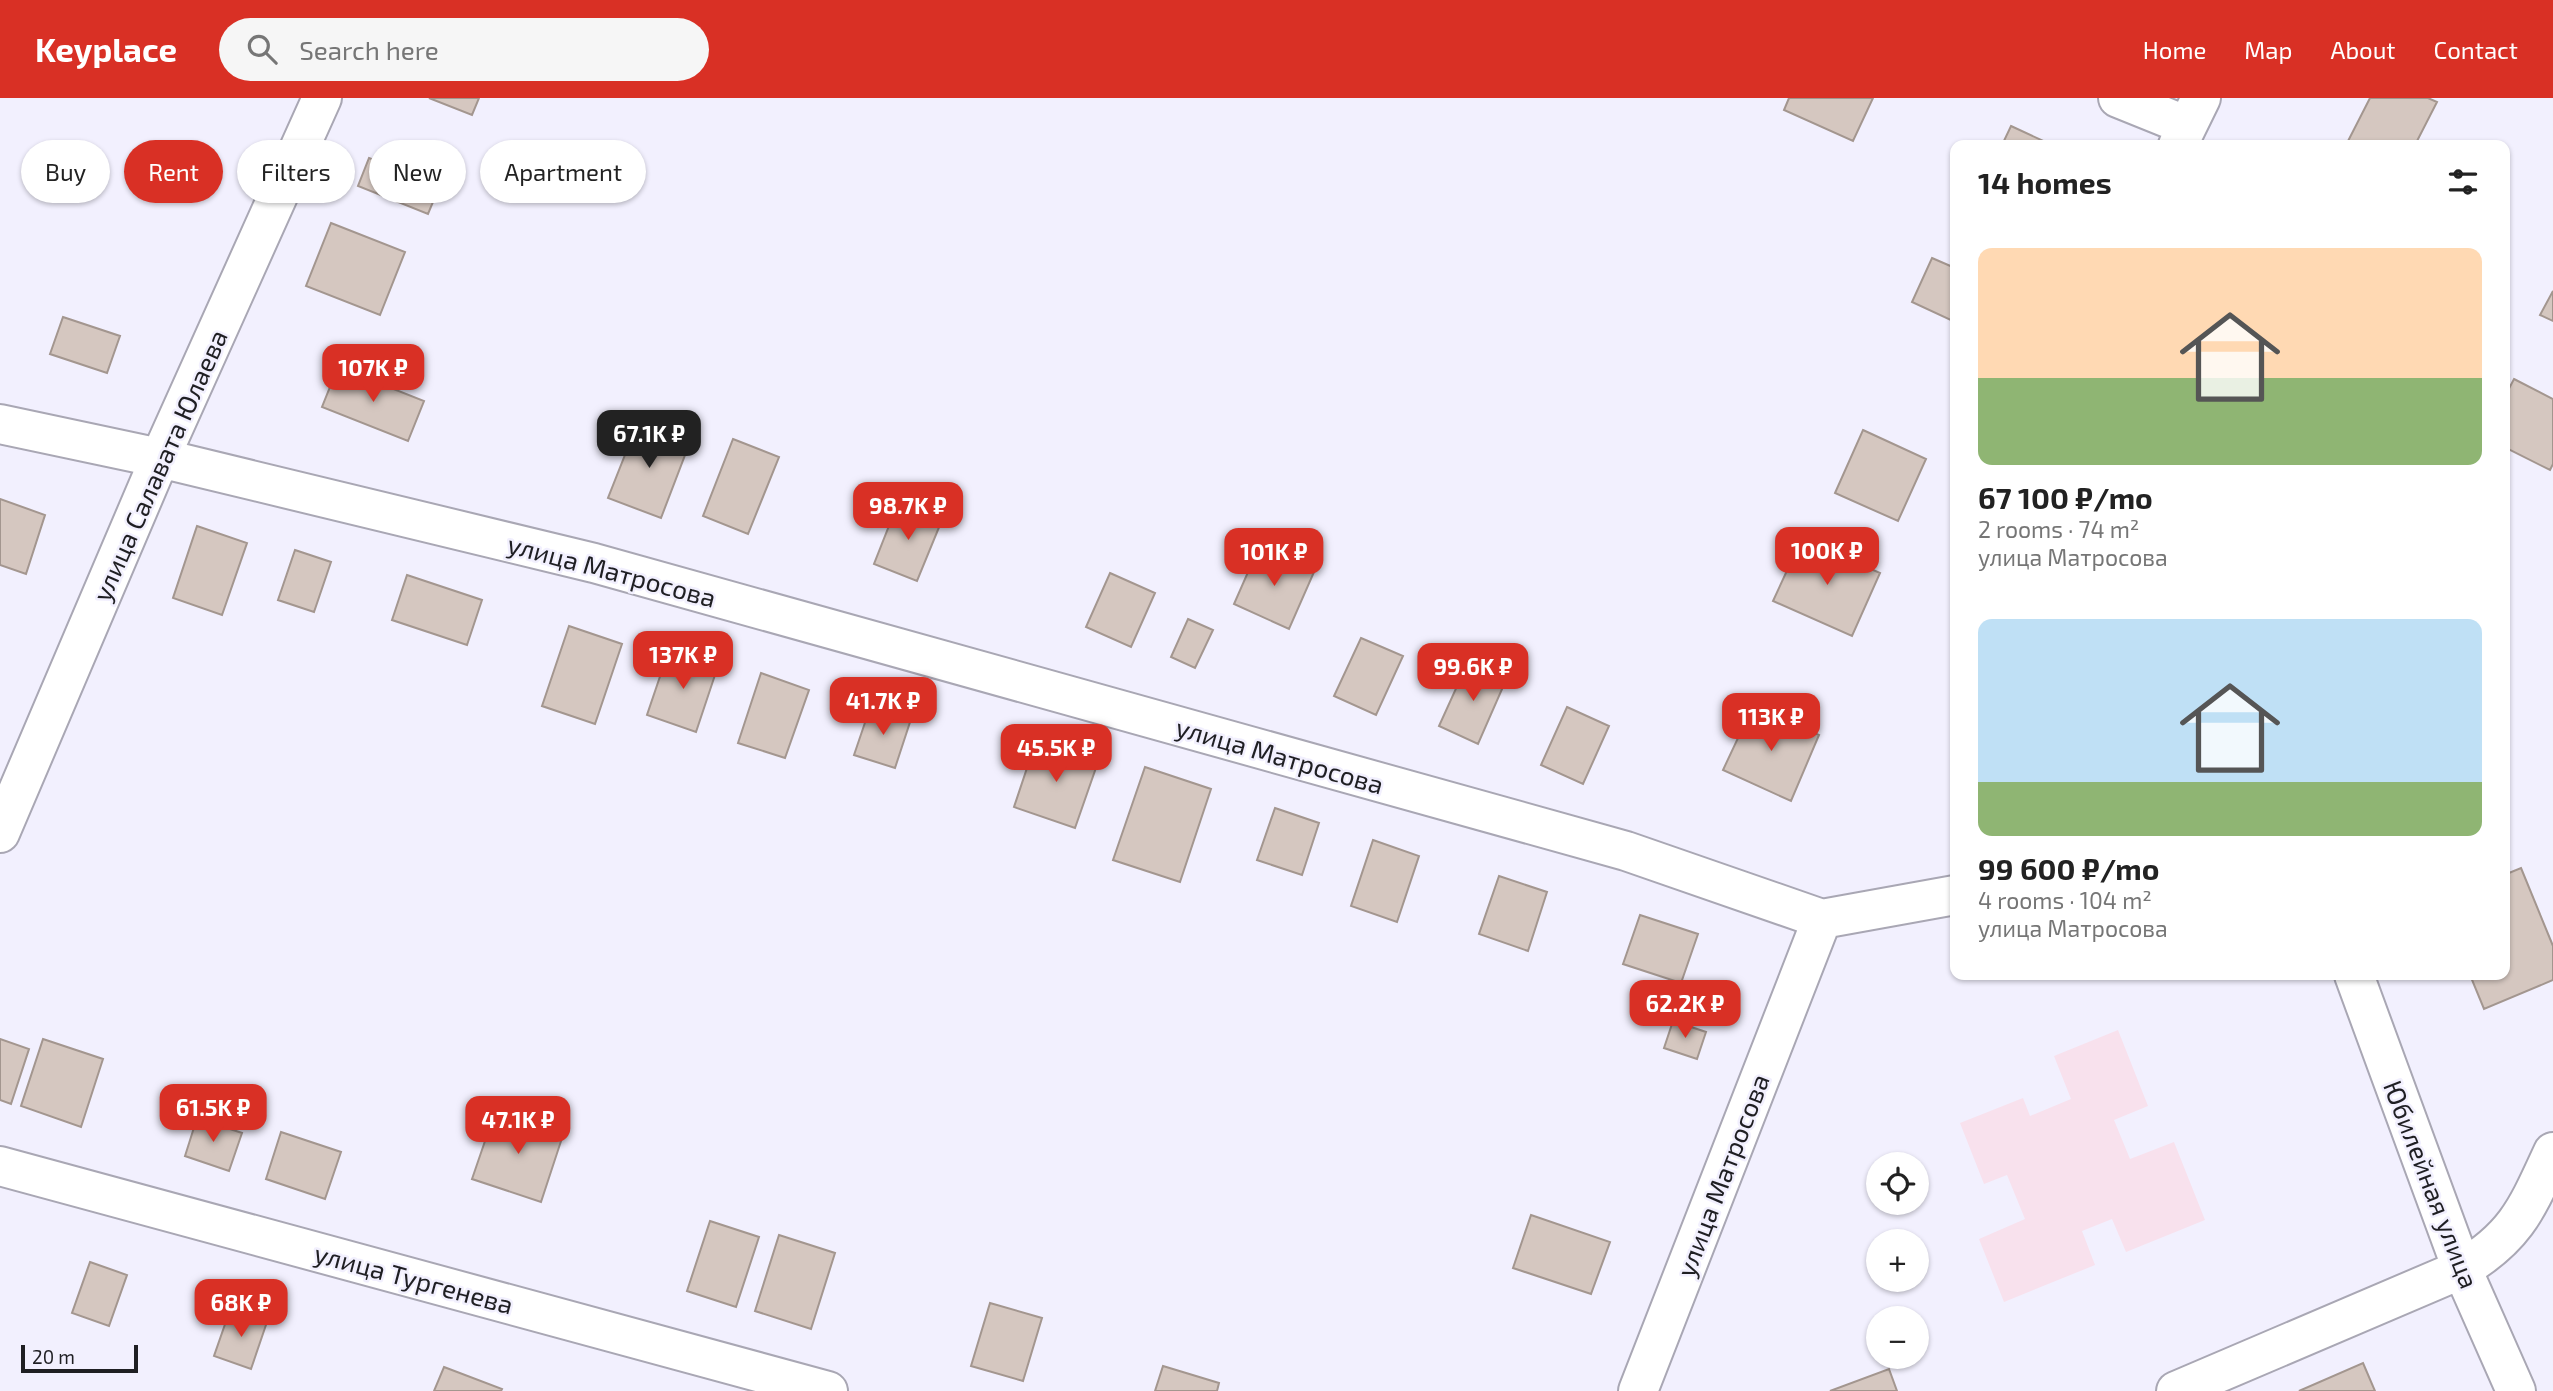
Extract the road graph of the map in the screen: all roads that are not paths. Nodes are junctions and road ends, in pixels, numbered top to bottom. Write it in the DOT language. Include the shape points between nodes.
graph roads {
  1 [pos="322,98"];
  2 [pos="2118,98"];
  3 [pos="2188,123"];
  4 [pos="0,424"];
  5 [pos="160,458"];
  6 [pos="0,833"];
  7 [pos="1950,896"];
  8 [pos="1822,919"];
  9 [pos="2356,980"];
  10 [pos="2553,1152"];
  11 [pos="0,1166"];
  12 [pos="2462,1269"];
  13 [pos="828,1391"];
  14 [pos="1638,1391"];
  15 [pos="2176,1391"];
  16 [pos="2516,1391"];
  1 -- 5 [label="street, улица Салавата Юлаева"];
  2 -- 3 [label="street"];
  4 -- 5 [label="street, улица Матросова"];
  5 -- 6 [label="street, улица Салавата Юлаева"];
  5 -- 8 [label="street, улица Матросова" via="621,570 1626,851"];
  7 -- 8 [label="street, улица Матросова"];
  8 -- 14 [label="street, улица Матросова"];
  9 -- 12 [label="street, Юбилейная улица"];
  10 -- 12 [label="street" via="2523,1216 2492,1251"];
  11 -- 13 [label="street, улица Тургенева"];
  12 -- 15 [label="street"];
  12 -- 16 [label="street, Юбилейная улица"];
}
